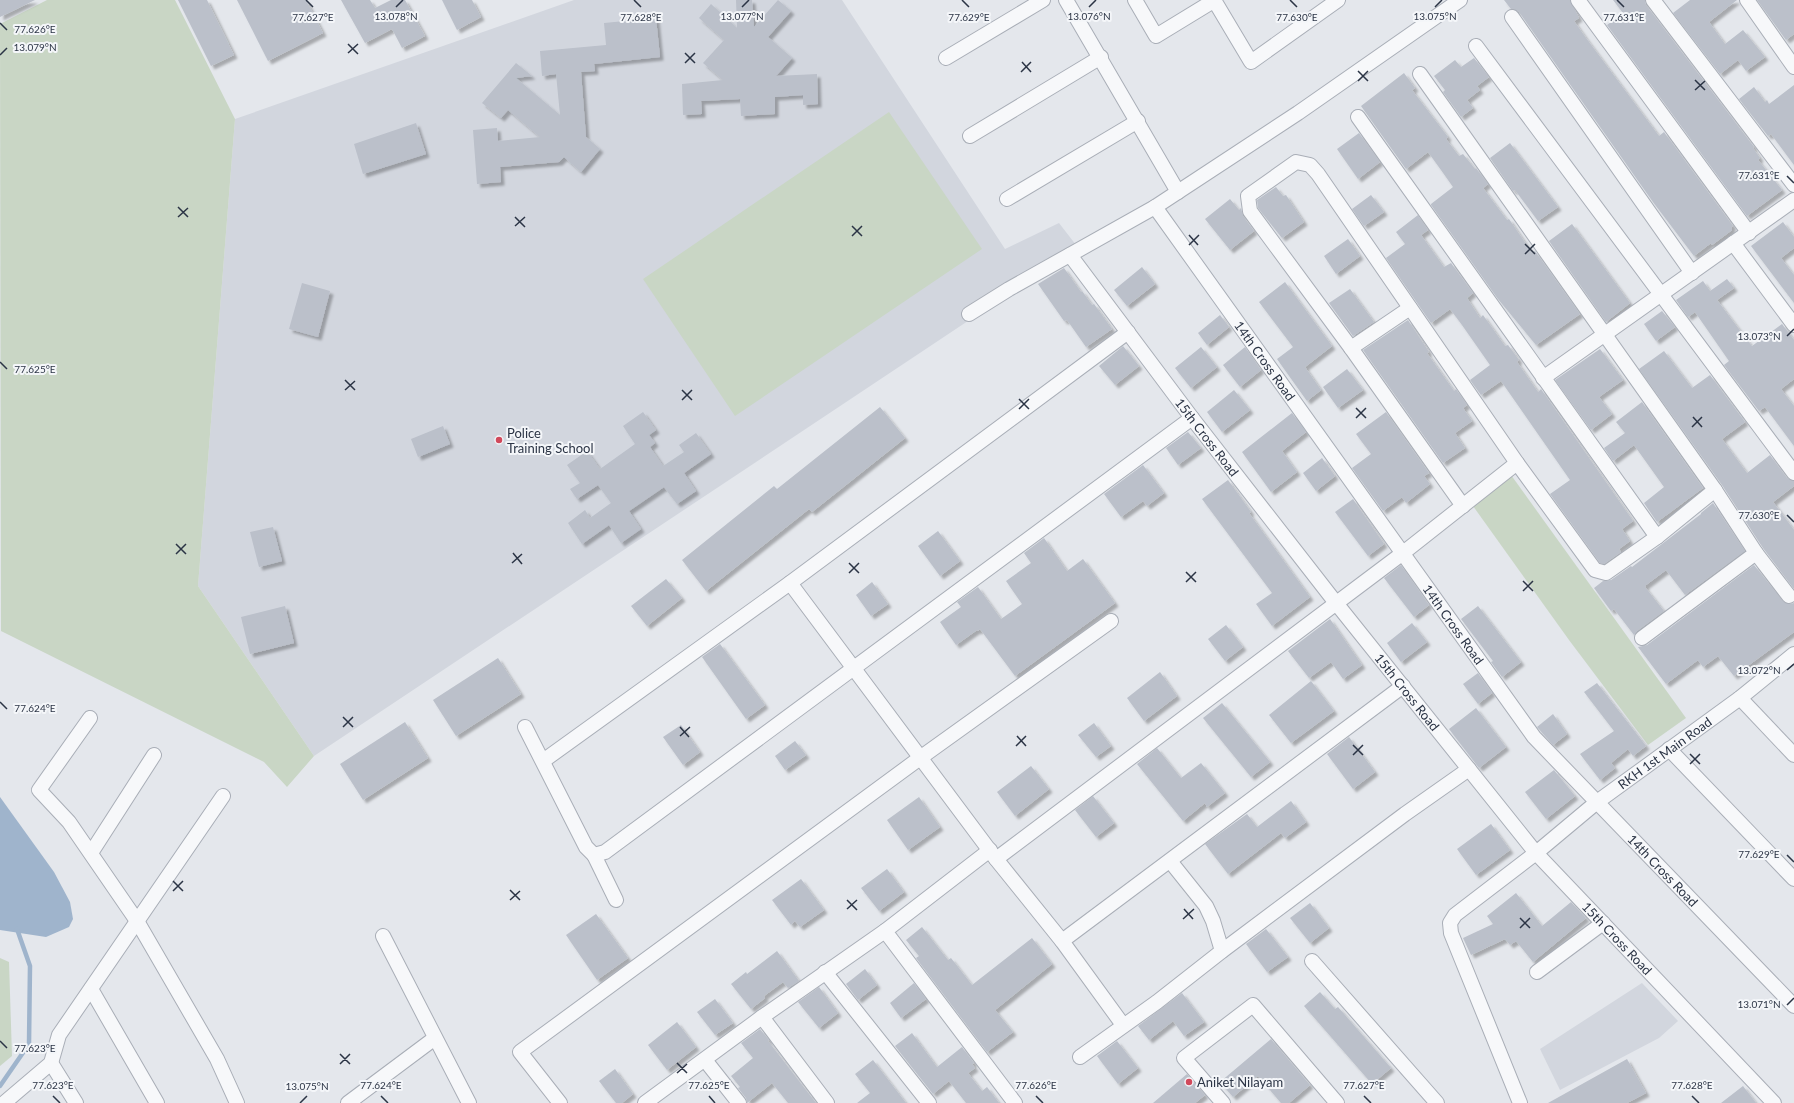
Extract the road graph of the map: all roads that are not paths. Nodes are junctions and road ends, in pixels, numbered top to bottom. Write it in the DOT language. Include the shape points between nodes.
graph roads {
  1 [pos="1043,0"];
  2 [pos="1066,0"];
  3 [pos="1135,0"];
  4 [pos="1215,0"];
  5 [pos="1338,0"];
  6 [pos="1460,0"];
  7 [pos="1578,0"];
  8 [pos="1653,0"];
  9 [pos="1747,0"];
  10 [pos="1512,17"];
  11 [pos="1476,46"];
  12 [pos="1101,57"];
  13 [pos="946,58"];
  14 [pos="1794,67"];
  15 [pos="1420,74"];
  16 [pos="1358,117"];
  17 [pos="1138,121"];
  18 [pos="970,136"];
  19 [pos="1794,185"];
  20 [pos="1178,192"];
  21 [pos="1007,199"];
  22 [pos="1794,200"];
  23 [pos="1155,207"];
  24 [pos="1748,232"];
  25 [pos="1734,243"];
  26 [pos="1070,254"];
  27 [pos="1692,273"];
  28 [pos="1662,294"];
  29 [pos="1410,308"];
  30 [pos="969,314"];
  31 [pos="1794,325"];
  32 [pos="1128,332"];
  33 [pos="1604,335"];
  34 [pos="1351,348"];
  35 [pos="1543,378"];
  36 [pos="1192,418"];
  37 [pos="1517,463"];
  38 [pos="1794,473"];
  39 [pos="1715,490"];
  40 [pos="1462,506"];
  41 [pos="1657,537"];
  42 [pos="1403,553"];
  43 [pos="1756,553"];
  44 [pos="790,583"];
  45 [pos="1789,596"];
  46 [pos="1336,604"];
  47 [pos="1111,621"];
  48 [pos="1642,638"];
  49 [pos="1794,654"];
  50 [pos="853,667"];
  51 [pos="1403,686"];
  52 [pos="1740,698"];
  53 [pos="90,718"];
  54 [pos="525,727"];
  55 [pos="1669,749"];
  56 [pos="154,755"];
  57 [pos="1794,755"];
  58 [pos="920,758"];
  59 [pos="543,761"];
  60 [pos="1470,768"];
  61 [pos="223,796"];
  62 [pos="1597,802"];
  63 [pos="91,853"];
  64 [pos="1536,853"];
  65 [pos="993,854"];
  66 [pos="594,855"];
  67 [pos="1170,861"];
  68 [pos="1794,878"];
  69 [pos="616,900"];
  70 [pos="137,921"];
  71 [pos="1603,923"];
  72 [pos="885,931"];
  73 [pos="383,936"];
  74 [pos="1062,941"];
  75 [pos="1222,951"];
  76 [pos="1312,960"];
  77 [pos="825,972"];
  78 [pos="1537,972"];
  79 [pos="91,988"];
  80 [pos="1794,1006"];
  81 [pos="762,1017"];
  82 [pos="1124,1025"];
  83 [pos="434,1038"];
  84 [pos="1080,1057"];
  85 [pos="705,1060"];
  86 [pos="51,1063"];
  87 [pos="7,1102"];
  88 [pos="467,1102"];
  89 [pos="649,1102"];
  90 [pos="76,1103"];
  91 [pos="157,1103"];
  92 [pos="237,1103"];
  93 [pos="348,1103"];
  94 [pos="560,1103"];
  95 [pos="739,1103"];
  96 [pos="827,1103"];
  97 [pos="928,1103"];
  98 [pos="1015,1103"];
  99 [pos="1223,1103"];
  100 [pos="1337,1103"];
  101 [pos="1437,1103"];
  102 [pos="1520,1103"];
  103 [pos="1774,1103"];
  1 -- 13 [label="street"];
  2 -- 12 [label="street"];
  3 -- 4 [label="street" via="1156,36"];
  4 -- 5 [label="street" via="1251,62"];
  6 -- 20 [label="street" via="1298,113"];
  7 -- 24 [label="street"];
  8 -- 19 [label="street"];
  9 -- 14 [label="street"];
  10 -- 27 [label="street"];
  11 -- 28 [label="street"];
  12 -- 17 [label="street"];
  12 -- 18 [label="street"];
  15 -- 33 [label="street"];
  16 -- 35 [label="street"];
  17 -- 20 [label="street"];
  17 -- 21 [label="street"];
  20 -- 23 [label="street"];
  22 -- 24 [label="street"];
  23 -- 26 [label="street"];
  23 -- 42 [label="street, 14th Cross Road"];
  24 -- 25 [label="street"];
  25 -- 27 [label="street"];
  25 -- 31 [label="street"];
  26 -- 30 [label="street"];
  26 -- 32 [label="street, 15th Cross Road"];
  27 -- 28 [label="street"];
  28 -- 33 [label="street"];
  28 -- 38 [label="street"];
  29 -- 34 [label="street"];
  29 -- 34 [label="street" via="1318,174 1310,165 1296,162 1248,196 1250,211"];
  29 -- 37 [label="street"];
  32 -- 36 [label="street, 15th Cross Road"];
  32 -- 44 [label="street"];
  33 -- 35 [label="street"];
  33 -- 39 [label="street"];
  34 -- 40 [label="street"];
  35 -- 41 [label="street"];
  36 -- 46 [label="street, 15th Cross Road"];
  36 -- 50 [label="street"];
  37 -- 40 [label="street"];
  37 -- 41 [label="street" via="1595,570 1606,573"];
  39 -- 41 [label="street"];
  39 -- 43 [label="street"];
  40 -- 42 [label="street"];
  42 -- 46 [label="street"];
  42 -- 62 [label="street, 14th Cross Road" via="1534,737"];
  43 -- 45 [label="street"];
  43 -- 48 [label="street"];
  44 -- 50 [label="street"];
  44 -- 59 [label="street"];
  46 -- 51 [label="street, 15th Cross Road"];
  46 -- 65 [label="street"];
  47 -- 58 [label="street"];
  49 -- 52 [label="street, RKH 1st Main Road"];
  50 -- 58 [label="street"];
  50 -- 66 [label="street" via="605,852"];
  51 -- 60 [label="street, 15th Cross Road"];
  51 -- 67 [label="street"];
  52 -- 55 [label="street, RKH 1st Main Road"];
  52 -- 57 [label="street"];
  53 -- 63 [label="street" via="39,790 69,822"];
  54 -- 59 [label="street"];
  55 -- 62 [label="street, RKH 1st Main Road"];
  55 -- 68 [label="street"];
  56 -- 63 [label="street"];
  58 -- 65 [label="street"];
  58 -- 94 [label="street" via="520,1052"];
  59 -- 66 [label="street" via="586,847"];
  60 -- 64 [label="street, 15th Cross Road"];
  60 -- 75 [label="street"];
  61 -- 70 [label="street"];
  62 -- 64 [label="street, RKH 1st Main Road"];
  62 -- 80 [label="street, 14th Cross Road"];
  63 -- 70 [label="street"];
  64 -- 71 [label="street, 15th Cross Road"];
  64 -- 102 [label="street, RKH 1st Main Road" via="1455,915 1450,923 1451,933"];
  65 -- 72 [label="street"];
  65 -- 74 [label="street"];
  66 -- 69 [label="street"];
  67 -- 74 [label="street"];
  67 -- 75 [label="street" via="1206,906"];
  70 -- 79 [label="street"];
  70 -- 92 [label="street" via="217,1059"];
  71 -- 78 [label="street"];
  71 -- 103 [label="street, 15th Cross Road"];
  72 -- 77 [label="street"];
  72 -- 98 [label="street"];
  73 -- 83 [label="street"];
  74 -- 82 [label="street"];
  75 -- 82 [label="street"];
  76 -- 101 [label="street"];
  77 -- 81 [label="street"];
  77 -- 97 [label="street"];
  79 -- 86 [label="street" via="60,1034"];
  79 -- 91 [label="street"];
  81 -- 85 [label="street"];
  81 -- 96 [label="street"];
  82 -- 84 [label="street"];
  83 -- 88 [label="street"];
  83 -- 93 [label="street"];
  85 -- 89 [label="street"];
  85 -- 95 [label="street"];
  86 -- 87 [label="street"];
  86 -- 90 [label="street"];
  99 -- 100 [label="street" via="1184,1058 1254,1005"];
}
